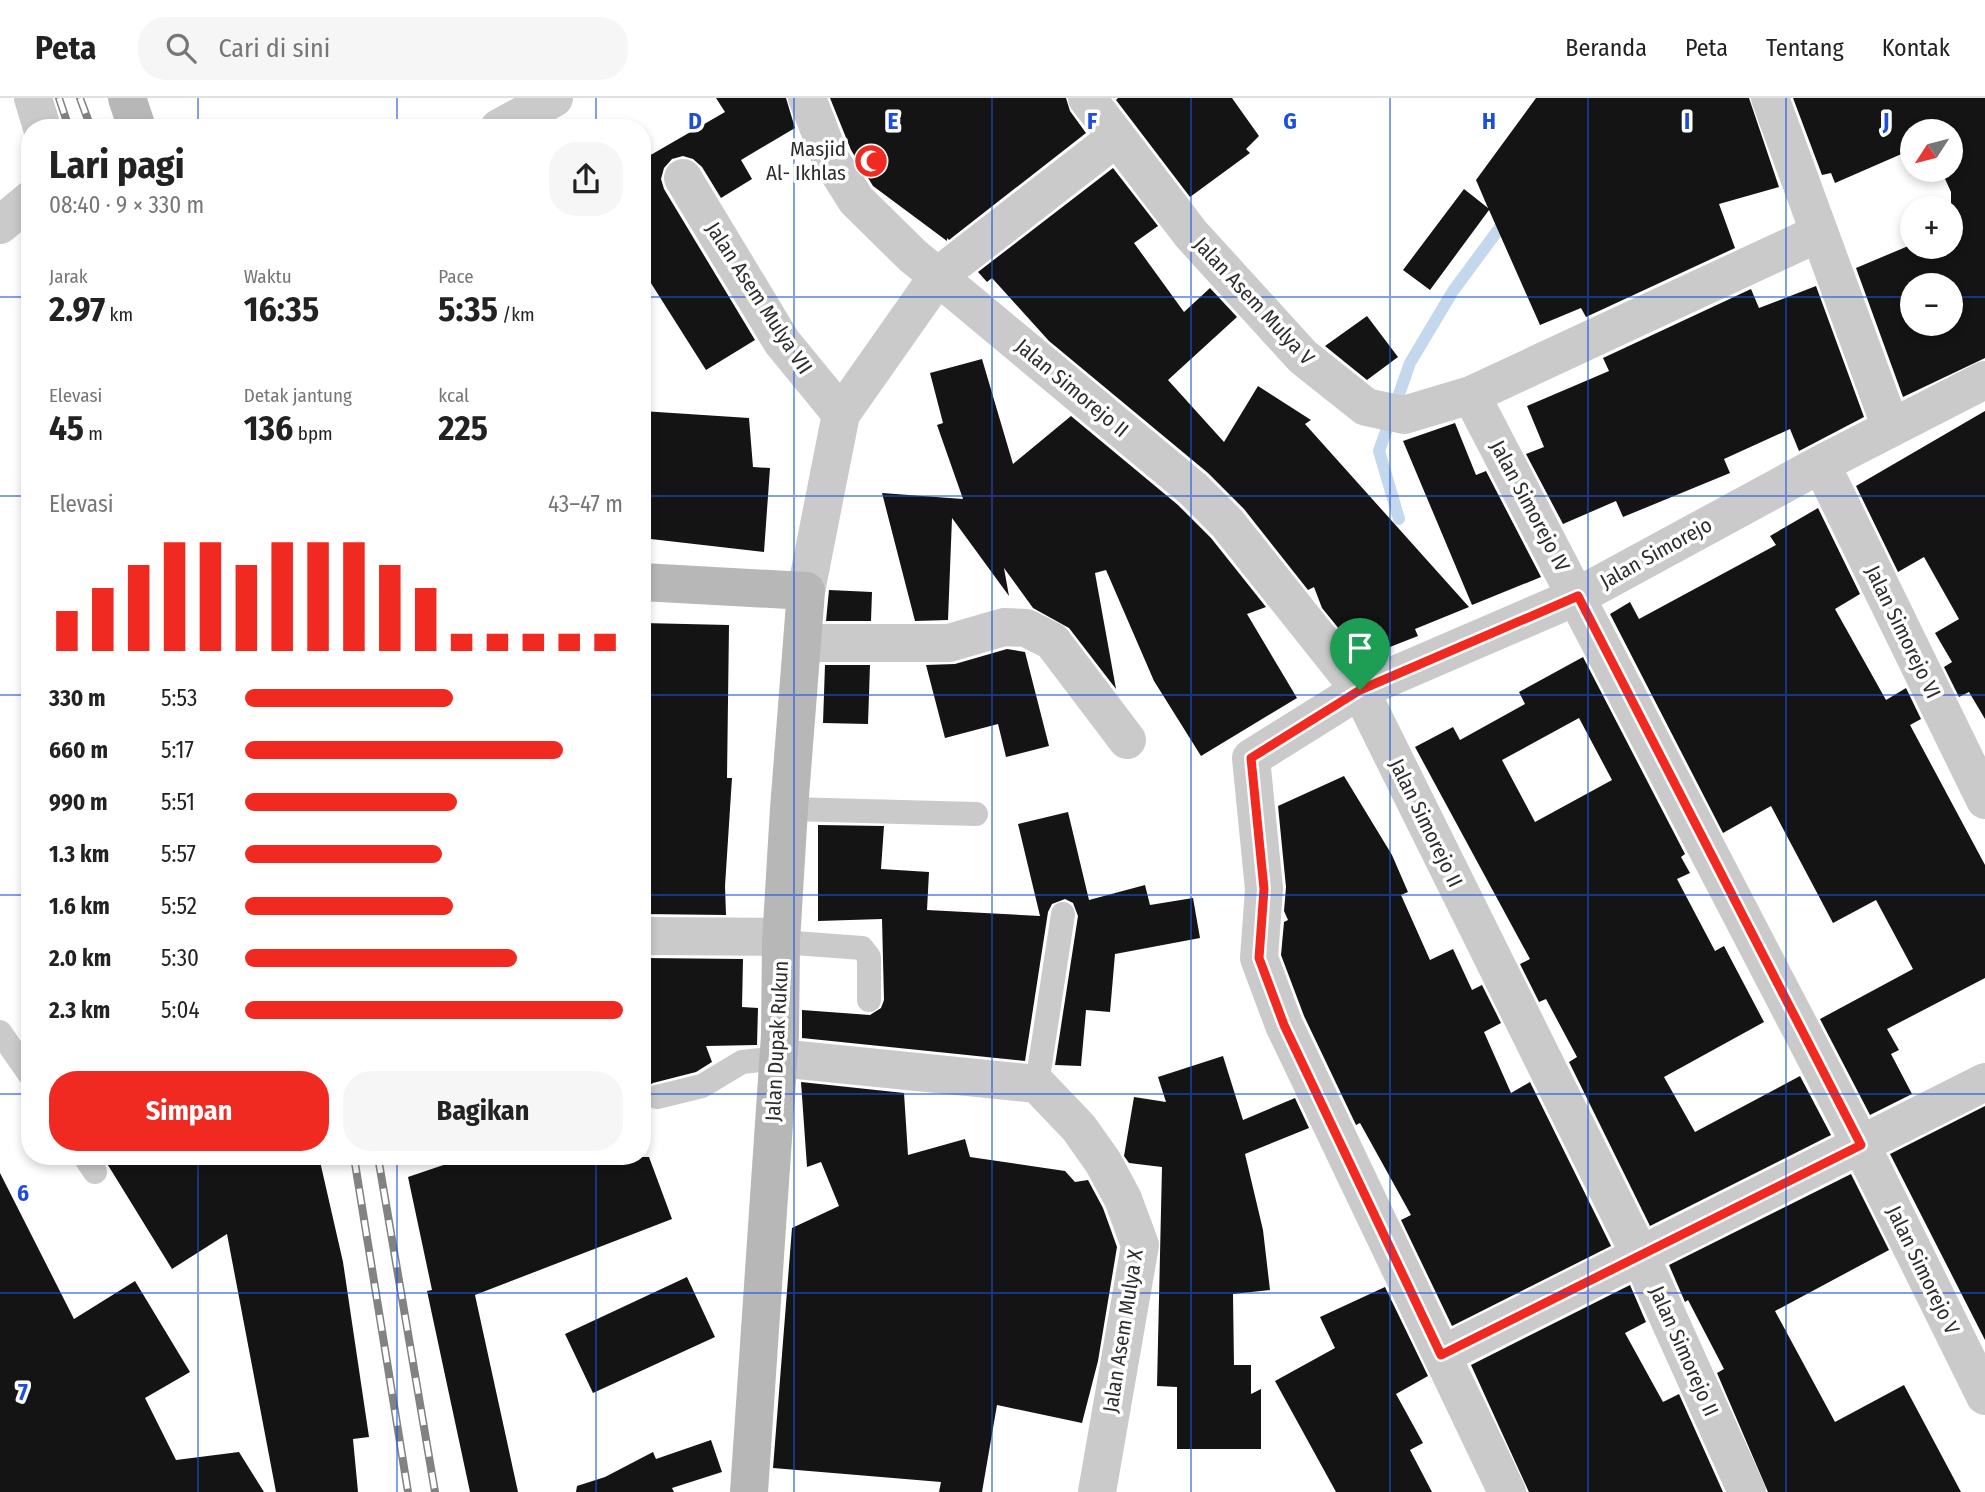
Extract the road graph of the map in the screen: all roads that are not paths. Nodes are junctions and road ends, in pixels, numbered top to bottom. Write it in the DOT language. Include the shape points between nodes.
graph roads {
  1 [pos="33,98"];
  2 [pos="127,98"];
  3 [pos="554,98"];
  4 [pos="807,98"];
  5 [pos="1087,98"];
  6 [pos="1770,98"];
  7 [pos="39,119"];
  8 [pos="134,119"];
  9 [pos="516,119"];
  10 [pos="1117,137"];
  11 [pos="683,178"];
  12 [pos="21,208"];
  13 [pos="0,225"];
  14 [pos="1819,233"];
  15 [pos="938,276"];
  16 [pos="1985,380"];
  17 [pos="1472,395"];
  18 [pos="841,414"];
  19 [pos="1891,428"];
  20 [pos="1821,464"];
  21 [pos="651,582"];
  22 [pos="806,591"];
  23 [pos="1578,596"];
  24 [pos="802,643"];
  25 [pos="1360,690"];
  26 [pos="1127,740"];
  27 [pos="1985,800"];
  28 [pos="789,809"];
  29 [pos="976,814"];
  30 [pos="1063,914"];
  31 [pos="651,936"];
  32 [pos="781,940"];
  33 [pos="869,1000"];
  34 [pos="0,1032"];
  35 [pos="778,1058"];
  36 [pos="21,1062"];
  37 [pos="1985,1082"];
  38 [pos="1037,1084"];
  39 [pos="657,1097"];
  40 [pos="1861,1145"];
  41 [pos="1640,1255"];
  42 [pos="1441,1355"];
  43 [pos="1985,1395"];
  44 [pos="748,1492"];
  45 [pos="1097,1492"];
  46 [pos="1507,1492"];
  47 [pos="1747,1492"];
  1 -- 7 [label="street"];
  2 -- 8 [label="street"];
  3 -- 9 [label="street"];
  4 -- 15 [label="street, Jalan Simorejo II" via="831,160 856,200"];
  5 -- 10 [label="street, Jalan Asem Mulya V"];
  6 -- 14 [label="street"];
  10 -- 15 [label="street"];
  10 -- 17 [label="street, Jalan Asem Mulya V" via="1191,234 1303,356 1366,407 1404,415"];
  11 -- 18 [label="street, Jalan Asem Mulya VII" via="782,342"];
  12 -- 13 [label="street"];
  14 -- 17 [label="street"];
  14 -- 19 [label="street"];
  15 -- 18 [label="street"];
  15 -- 25 [label="street, Jalan Simorejo II" via="1193,489 1227,523"];
  16 -- 19 [label="street, Jalan Simorejo"];
  17 -- 23 [label="street, Jalan Simorejo IV"];
  18 -- 22 [label="street"];
  19 -- 20 [label="street, Jalan Simorejo"];
  20 -- 23 [label="street, Jalan Simorejo"];
  20 -- 27 [label="street, Jalan Simorejo VI"];
  21 -- 22 [label="street"];
  22 -- 24 [label="street, Jalan Dupak Rukun"];
  23 -- 25 [label="street, Jalan Simorejo"];
  23 -- 40 [label="street, Jalan Simorejo IV"];
  24 -- 26 [label="street" via="949,643 1004,627 1026,628 1052,641"];
  24 -- 28 [label="street, Jalan Dupak Rukun"];
  25 -- 41 [label="street, Jalan Simorejo II"];
  25 -- 42 [label="street, Jalan Simorejo" via="1251,758 1264,889 1259,958 1284,1025"];
  28 -- 29 [label="lane"];
  28 -- 32 [label="street, Jalan Dupak Rukun"];
  30 -- 38 [label="lane"];
  31 -- 32 [label="street"];
  32 -- 33 [label="lane" via="862,948 869,957"];
  32 -- 35 [label="street, Jalan Dupak Rukun"];
  34 -- 36 [label="lane"];
  35 -- 38 [label="street"];
  35 -- 39 [label="lane" via="742,1062 702,1086"];
  35 -- 44 [label="street, Jalan Dupak Rukun"];
  37 -- 40 [label="street"];
  38 -- 45 [label="street, Jalan Asem Mulya X" via="1079,1128 1103,1162 1140,1245"];
  40 -- 41 [label="street"];
  40 -- 43 [label="street, Jalan Simorejo V"];
  41 -- 42 [label="street"];
  41 -- 47 [label="street, Jalan Simorejo II"];
  42 -- 46 [label="street"];
}
